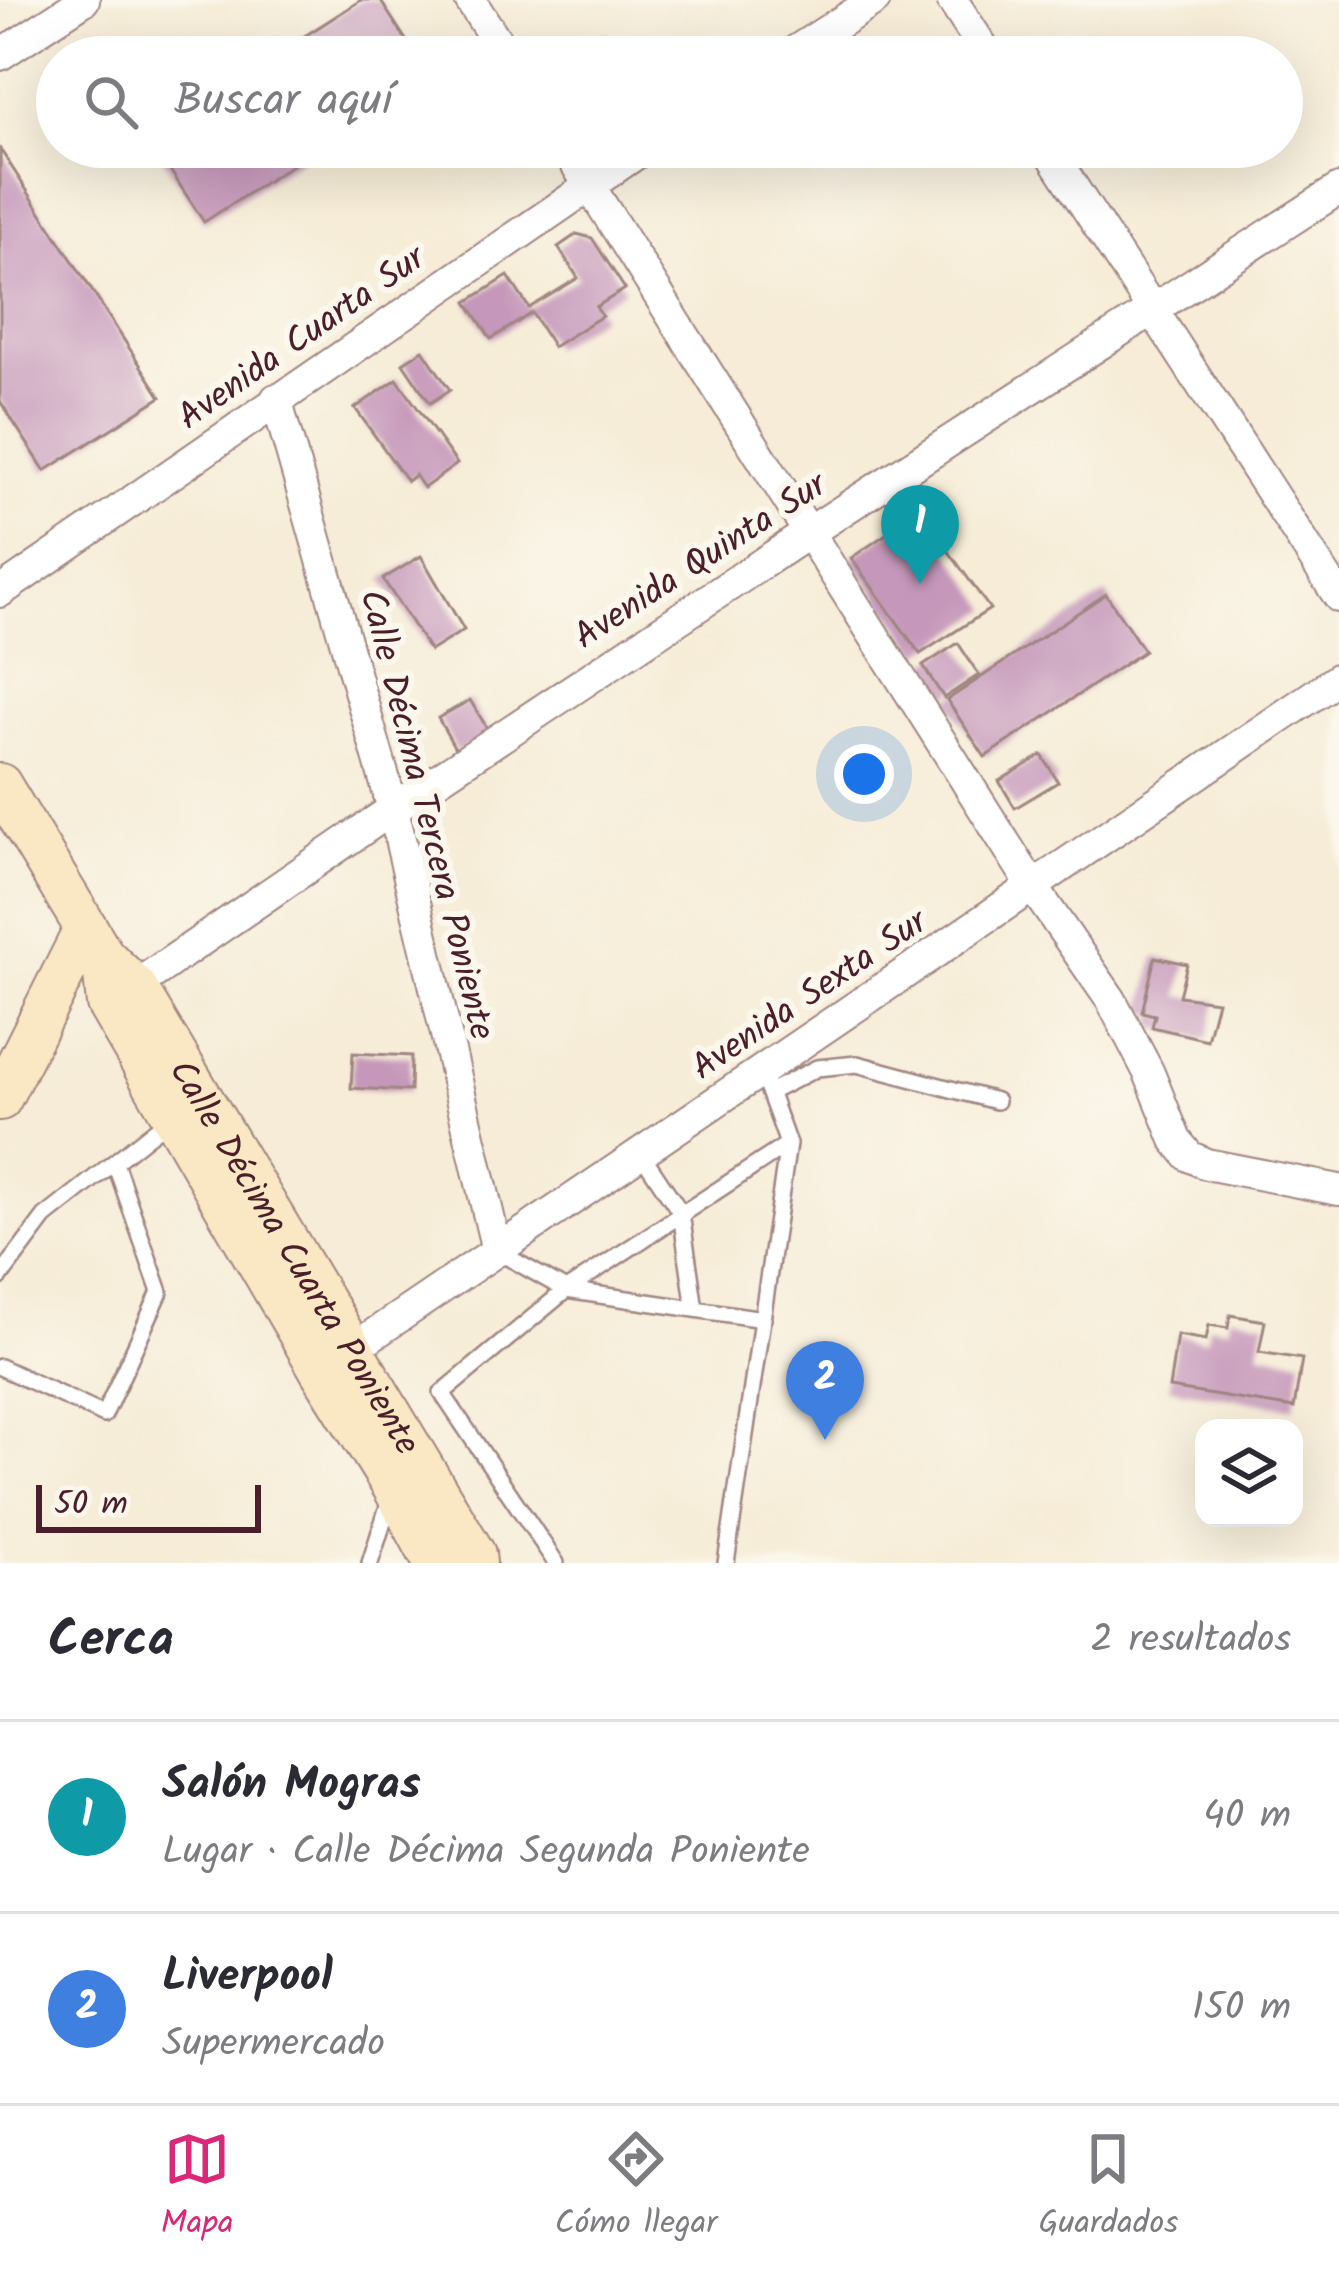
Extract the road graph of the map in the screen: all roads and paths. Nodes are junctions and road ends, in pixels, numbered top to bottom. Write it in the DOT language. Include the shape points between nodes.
graph roads {
  1 [pos="84,0"];
  2 [pos="470,0"];
  3 [pos="874,0"];
  4 [pos="952,0"];
  5 [pos="493,36"];
  6 [pos="818,36"];
  7 [pos="975,36"];
  8 [pos="3,46"];
  9 [pos="579,168"];
  10 [pos="614,168"];
  11 [pos="1061,168"];
  12 [pos="589,184"];
  13 [pos="1339,190"];
  14 [pos="1152,310"];
  15 [pos="276,399"];
  16 [pos="811,532"];
  17 [pos="0,592"];
  18 [pos="1339,597"];
  19 [pos="1339,678"];
  20 [pos="0,785"];
  21 [pos="393,809"];
  22 [pos="1033,887"];
  23 [pos="94,942"];
  24 [pos="122,995"];
  25 [pos="766,1082"];
  26 [pos="0,1099"];
  27 [pos="996,1101"];
  28 [pos="172,1118"];
  29 [pos="788,1144"];
  30 [pos="641,1153"];
  31 [pos="115,1163"];
  32 [pos="1339,1190"];
  33 [pos="681,1214"];
  34 [pos="497,1251"];
  35 [pos="0,1277"];
  36 [pos="566,1290"];
  37 [pos="695,1309"];
  38 [pos="763,1319"];
  39 [pos="336,1360"];
  40 [pos="0,1366"];
  41 [pos="394,1487"];
  42 [pos="461,1561"];
  43 [pos="370,1563"];
  44 [pos="556,1563"];
  45 [pos="726,1563"];
  1 -- 8 [label="street"];
  2 -- 5 [label="street"];
  3 -- 6 [label="street"];
  4 -- 7 [label="street"];
  9 -- 12 [label="street"];
  10 -- 12 [label="street, Avenida Cuarta Sur"];
  11 -- 14 [label="street"];
  12 -- 15 [label="street, Avenida Cuarta Sur"];
  12 -- 16 [label="street"];
  13 -- 14 [label="street, Avenida Quinta Sur"];
  14 -- 16 [label="street, Avenida Quinta Sur"];
  14 -- 18 [label="street"];
  15 -- 17 [label="street, Avenida Cuarta Sur"];
  15 -- 21 [label="street, Calle Décima Tercera Poniente"];
  16 -- 21 [label="street, Avenida Quinta Sur"];
  16 -- 22 [label="street"];
  19 -- 22 [label="street, Avenida Sexta Sur"];
  20 -- 23 [label="street, Calle Décima Cuarta Poniente"];
  21 -- 24 [label="street, Avenida Quinta Sur"];
  21 -- 34 [label="street, Calle Décima Tercera Poniente"];
  22 -- 25 [label="street, Avenida Sexta Sur"];
  22 -- 32 [label="street" via="1111,1000 1190,1156"];
  23 -- 24 [label="street, Calle Décima Cuarta Poniente"];
  23 -- 26 [label="street"];
  24 -- 28 [label="street, Calle Décima Cuarta Poniente"];
  24 -- 39 [label="street, Calle Décima Cuarta Poniente"];
  25 -- 27 [label="lane" via="857,1064"];
  25 -- 29 [label="lane"];
  25 -- 30 [label="street, Avenida Sexta Sur"];
  28 -- 31 [label="lane"];
  28 -- 39 [label="street, Calle Décima Cuarta Poniente"];
  29 -- 33 [label="lane"];
  29 -- 38 [label="lane"];
  30 -- 33 [label="lane"];
  30 -- 34 [label="street, Avenida Sexta Sur"];
  31 -- 35 [label="lane" via="45,1217"];
  31 -- 40 [label="lane" via="160,1292 104,1415"];
  33 -- 36 [label="lane"];
  33 -- 37 [label="lane"];
  34 -- 36 [label="lane"];
  34 -- 39 [label="street, Avenida Sexta Sur"];
  36 -- 37 [label="lane"];
  36 -- 44 [label="lane" via="442,1393"];
  37 -- 38 [label="lane"];
  38 -- 45 [label="lane"];
  39 -- 41 [label="street, Calle Décima Cuarta Poniente"];
  39 -- 42 [label="street, Calle Décima Cuarta Poniente"];
  41 -- 42 [label="street, Calle Décima Cuarta Poniente"];
  41 -- 43 [label="lane"];
}
